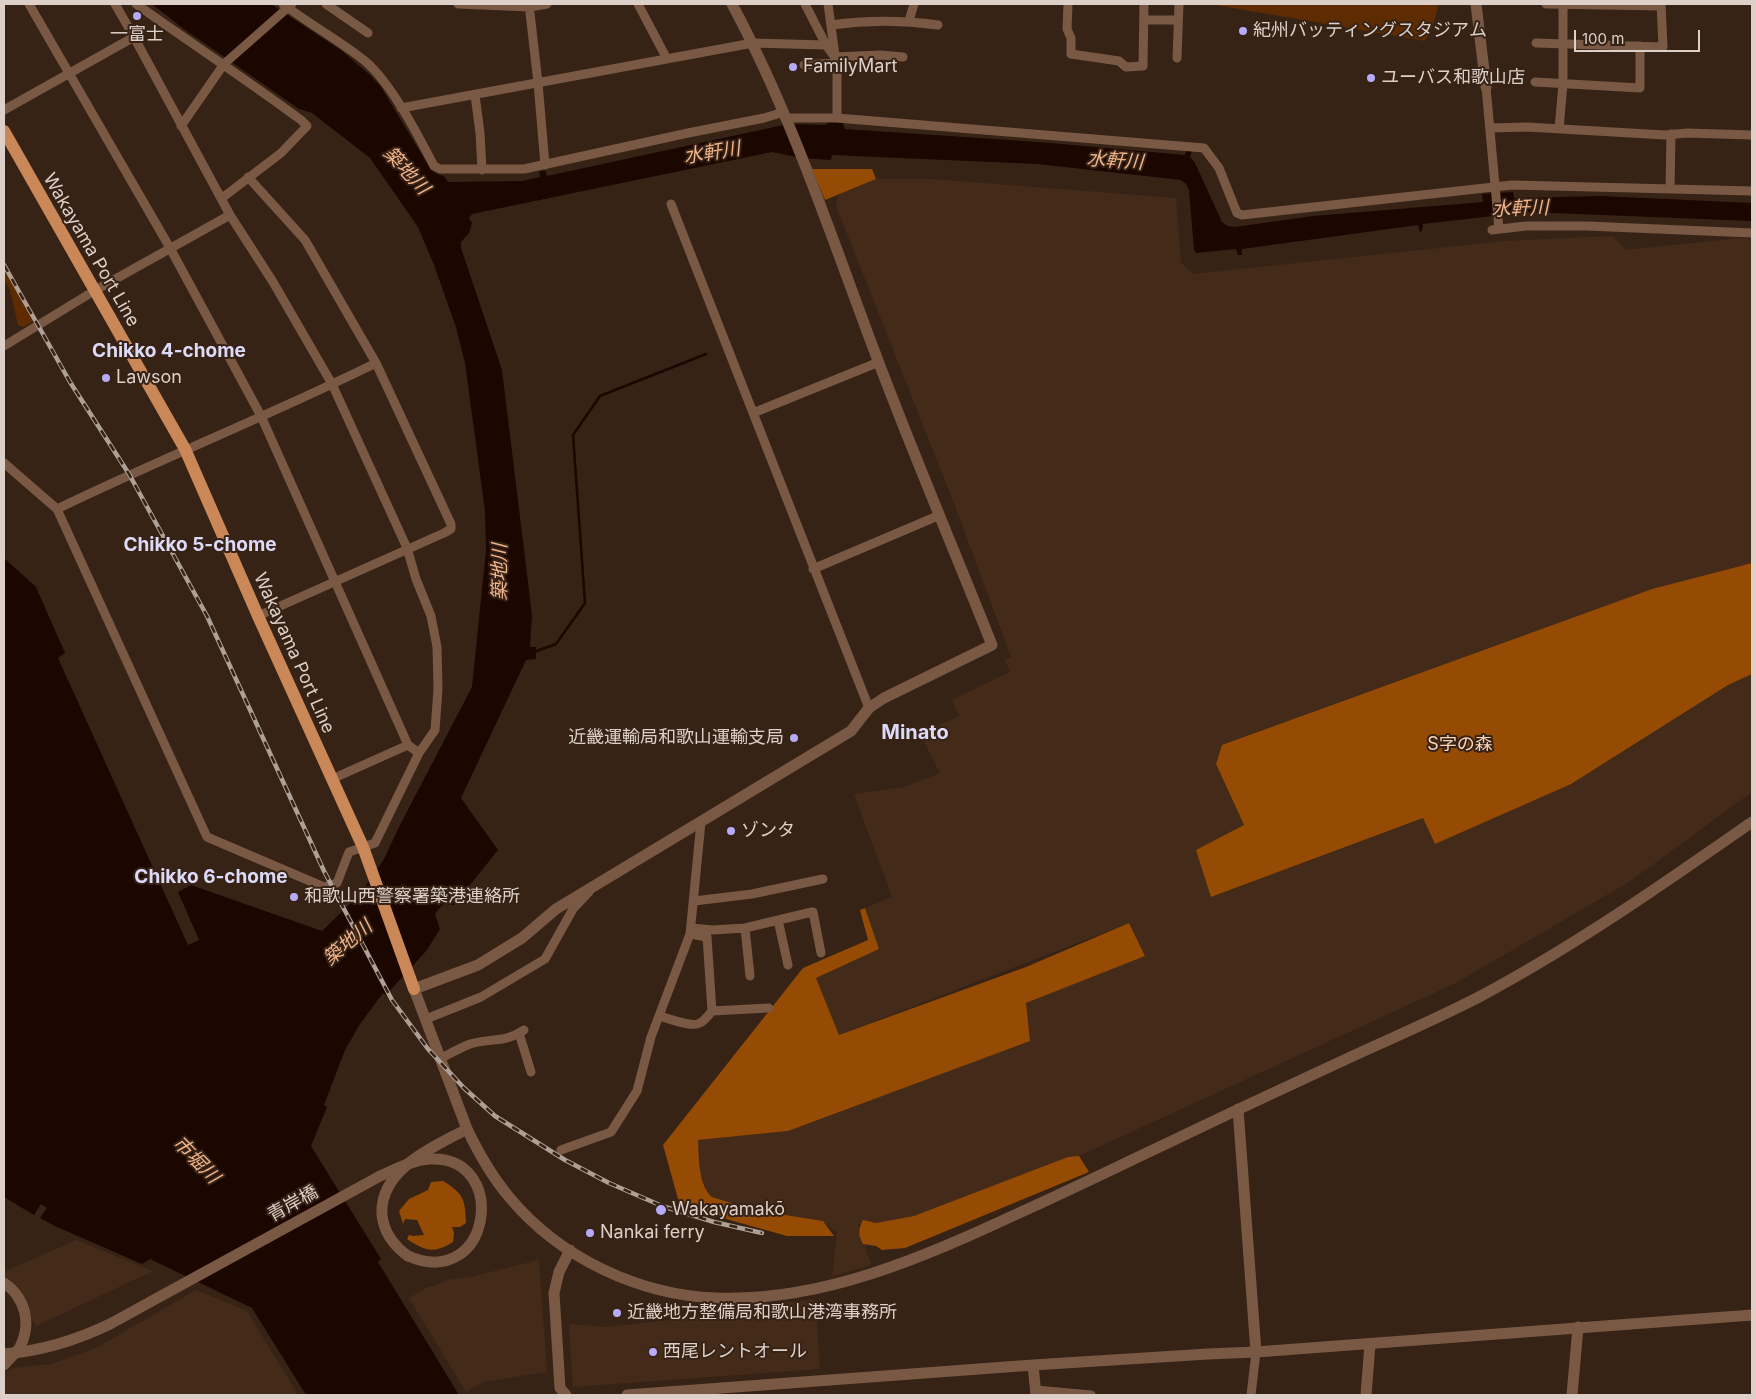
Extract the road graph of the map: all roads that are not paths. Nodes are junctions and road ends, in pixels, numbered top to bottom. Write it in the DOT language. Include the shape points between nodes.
graph roads {
  1 [pos="29,4"];
  2 [pos="115,4"];
  3 [pos="136,4"];
  4 [pos="326,4"];
  5 [pos="458,4"];
  6 [pos="547,4"];
  7 [pos="638,4"];
  8 [pos="732,4"];
  9 [pos="805,4"];
  10 [pos="828,4"];
  11 [pos="914,4"];
  12 [pos="1068,4"];
  13 [pos="1144,4"];
  14 [pos="1179,4"];
  15 [pos="1476,4"];
  16 [pos="1546,4"];
  17 [pos="1563,4"];
  18 [pos="1661,5"];
  19 [pos="529,6"];
  20 [pos="287,7"];
  21 [pos="1144,20"];
  22 [pos="1178,20"];
  23 [pos="909,21"];
  24 [pos="831,25"];
  25 [pos="938,25"];
  26 [pos="368,33"];
  27 [pos="134,37"];
  28 [pos="753,43"];
  29 [pos="1536,43"];
  30 [pos="1563,44"];
  31 [pos="826,45"];
  32 [pos="1640,46"];
  33 [pos="903,57"];
  34 [pos="1177,58"];
  35 [pos="667,59"];
  36 [pos="835,59"];
  37 [pos="226,63"];
  38 [pos="804,65"];
  39 [pos="67,73"];
  40 [pos="1534,82"];
  41 [pos="538,83"];
  42 [pos="1563,84"];
  43 [pos="1486,87"];
  44 [pos="475,95"];
  45 [pos="401,108"];
  46 [pos="4,110"];
  47 [pos="786,117"];
  48 [pos="838,118"];
  49 [pos="181,126"];
  50 [pos="1490,128"];
  51 [pos="1559,129"];
  52 [pos="4,131"];
  53 [pos="1670,134"];
  54 [pos="1752,135"];
  55 [pos="545,165"];
  56 [pos="482,170"];
  57 [pos="248,177"];
  58 [pos="1670,189"];
  59 [pos="1496,190"];
  60 [pos="1752,191"];
  61 [pos="222,198"];
  62 [pos="671,204"];
  63 [pos="230,215"];
  64 [pos="1752,233"];
  65 [pos="170,248"];
  66 [pos="94,291"];
  67 [pos="4,346"];
  68 [pos="879,362"];
  69 [pos="376,363"];
  70 [pos="332,384"];
  71 [pos="753,413"];
  72 [pos="261,416"];
  73 [pos="185,450"];
  74 [pos="4,463"];
  75 [pos="57,509"];
  76 [pos="940,515"];
  77 [pos="407,548"];
  78 [pos="813,569"];
  79 [pos="336,581"];
  80 [pos="258,616"];
  81 [pos="869,708"];
  82 [pos="408,745"];
  83 [pos="419,753"];
  84 [pos="332,779"];
  85 [pos="701,822"];
  86 [pos="1752,822"];
  87 [pos="363,847"];
  88 [pos="824,880"];
  89 [pos="594,886"];
  90 [pos="694,901"];
  91 [pos="778,920"];
  92 [pos="745,928"];
  93 [pos="690,931"];
  94 [pos="821,953"];
  95 [pos="788,965"];
  96 [pos="750,976"];
  97 [pos="414,989"];
  98 [pos="769,1008"];
  99 [pos="712,1012"];
  100 [pos="659,1016"];
  101 [pos="426,1019"];
  102 [pos="440,1058"];
  103 [pos="531,1072"];
  104 [pos="1238,1109"];
  105 [pos="467,1129"];
  106 [pos="561,1150"];
  107 [pos="570,1250"];
  108 [pos="4,1283"];
  109 [pos="1752,1315"];
  110 [pos="1578,1327"];
  111 [pos="1370,1344"];
  112 [pos="1256,1352"];
  113 [pos="4,1354"];
  114 [pos="4,1364"];
  115 [pos="1033,1366"];
  116 [pos="1036,1393"];
  117 [pos="566,1395"];
  118 [pos="627,1395"];
  119 [pos="1091,1395"];
  120 [pos="1251,1395"];
  121 [pos="1366,1395"];
  122 [pos="1572,1395"];
  1 -- 39 [label="street"];
  2 -- 27 [label="street"];
  3 -- 37 [label="street" via="197,48"];
  4 -- 26 [label="street"];
  5 -- 19 [label="street"];
  6 -- 19 [label="street"];
  7 -- 35 [label="street"];
  8 -- 28 [label="street"];
  9 -- 31 [label="street"];
  10 -- 24 [label="street"];
  11 -- 23 [label="street"];
  12 -- 21 [label="street" via="1067,30 1071,38 1071,54 1119,61 1126,67 1143,66"];
  13 -- 21 [label="street"];
  14 -- 22 [label="street"];
  15 -- 43 [label="street"];
  16 -- 17 [label="street"];
  17 -- 18 [label="street"];
  17 -- 30 [label="street"];
  18 -- 32 [label="street" via="1663,47"];
  19 -- 41 [label="street"];
  20 -- 37 [label="street"];
  20 -- 45 [label="street" via="366,62"];
  21 -- 22 [label="street"];
  22 -- 34 [label="street"];
  23 -- 24 [label="street"];
  23 -- 25 [label="street"];
  24 -- 36 [label="street"];
  27 -- 39 [label="street"];
  27 -- 49 [label="street"];
  28 -- 31 [label="street"];
  28 -- 35 [label="street"];
  28 -- 47 [label="street"];
  29 -- 30 [label="street"];
  30 -- 32 [label="street"];
  30 -- 42 [label="street"];
  31 -- 36 [label="street"];
  32 -- 42 [label="street" via="1640,88"];
  33 -- 36 [label="street" via="880,55"];
  35 -- 41 [label="street"];
  36 -- 38 [label="street"];
  36 -- 48 [label="street"];
  37 -- 49 [label="street"];
  37 -- 57 [label="street" via="307,126 281,153"];
  39 -- 46 [label="street"];
  39 -- 65 [label="street"];
  40 -- 42 [label="street"];
  41 -- 44 [label="street"];
  41 -- 55 [label="street"];
  42 -- 51 [label="street"];
  43 -- 50 [label="street"];
  44 -- 45 [label="street"];
  44 -- 56 [label="street"];
  45 -- 56 [label="street" via="434,166"];
  47 -- 48 [label="street"];
  47 -- 55 [label="street" via="764,118 688,133"];
  47 -- 68 [label="street"];
  48 -- 59 [label="street" via="1204,148 1219,168 1237,213 1242,216"];
  49 -- 61 [label="street"];
  50 -- 51 [label="street"];
  50 -- 59 [label="street"];
  51 -- 53 [label="street"];
  52 -- 66 [label="main road, Wakayama Port Line"];
  53 -- 54 [label="street"];
  53 -- 58 [label="street"];
  55 -- 56 [label="street" via="524,170"];
  57 -- 61 [label="street"];
  57 -- 69 [label="street" via="305,240"];
  58 -- 59 [label="street" via="1512,185"];
  58 -- 60 [label="street"];
  59 -- 64 [label="street" via="1496,229 1587,226"];
  61 -- 63 [label="street"];
  62 -- 71 [label="street"];
  63 -- 65 [label="street"];
  63 -- 70 [label="street"];
  65 -- 66 [label="street"];
  65 -- 72 [label="street"];
  66 -- 67 [label="street"];
  66 -- 73 [label="main road, Wakayama Port Line"];
  68 -- 71 [label="street"];
  68 -- 76 [label="street"];
  69 -- 70 [label="street"];
  69 -- 77 [label="street" via="451,524 444,533"];
  70 -- 72 [label="street"];
  70 -- 77 [label="street"];
  71 -- 78 [label="street"];
  72 -- 73 [label="street"];
  72 -- 79 [label="street"];
  73 -- 75 [label="street"];
  73 -- 80 [label="main road, Wakayama Port Line"];
  74 -- 75 [label="street"];
  75 -- 87 [label="street" via="207,838 324,887 337,883 349,852"];
  76 -- 78 [label="street"];
  76 -- 81 [label="street" via="992,645"];
  77 -- 79 [label="street"];
  77 -- 83 [label="street" via="437,647 435,730"];
  78 -- 81 [label="street"];
  79 -- 80 [label="street"];
  79 -- 82 [label="street"];
  80 -- 84 [label="main road, Wakayama Port Line"];
  81 -- 85 [label="street" via="851,731"];
  82 -- 83 [label="street"];
  82 -- 84 [label="street"];
  83 -- 87 [label="street" via="375,842"];
  84 -- 87 [label="main road, Wakayama Port Line"];
  85 -- 89 [label="street"];
  85 -- 90 [label="street"];
  86 -- 104 [label="street" via="1566,948 1494,989"];
  87 -- 97 [label="main road, Wakayama Port Line"];
  88 -- 90 [label="street"];
  89 -- 97 [label="street" via="556,909 522,938 478,964"];
  89 -- 101 [label="street" via="573,909 545,959 481,997"];
  90 -- 93 [label="street"];
  91 -- 92 [label="street"];
  91 -- 94 [label="street" via="813,912"];
  91 -- 95 [label="street"];
  92 -- 93 [label="street"];
  92 -- 96 [label="street"];
  93 -- 99 [label="street" via="708,937"];
  93 -- 100 [label="street"];
  97 -- 101 [label="street"];
  98 -- 99 [label="street"];
  99 -- 100 [label="street" via="696,1025"];
  100 -- 106 [label="street" via="637,1091 614,1129"];
  101 -- 102 [label="street"];
  102 -- 103 [label="street" via="469,1045 497,1041 521,1031"];
  102 -- 105 [label="street"];
  104 -- 107 [label="street" via="933,1253 829,1286 745,1298 680,1295 618,1277"];
  104 -- 112 [label="street"];
  105 -- 107 [label="street" via="487,1166 512,1201"];
  105 -- 113 [label="street, 青岸橋, bridge" via="419,1156 395,1177 387,1189 382,1211 384,1226 395,1245 408,1256 427,1262 442,1261 462,1252 473,1240 481,1223 482,1204 477,1186 458,1166 441,1160 423,1160 388,1172 86,1336"];
  107 -- 117 [label="street" via="559,1272 554,1293 560,1388"];
  108 -- 114 [label="street" via="14,1292 26,1314 20,1348"];
  109 -- 110 [label="street"];
  110 -- 111 [label="street"];
  110 -- 122 [label="street"];
  111 -- 112 [label="street"];
  111 -- 121 [label="street"];
  112 -- 115 [label="street"];
  112 -- 120 [label="street"];
  115 -- 116 [label="street"];
  115 -- 118 [label="street"];
  116 -- 119 [label="street"];
}
